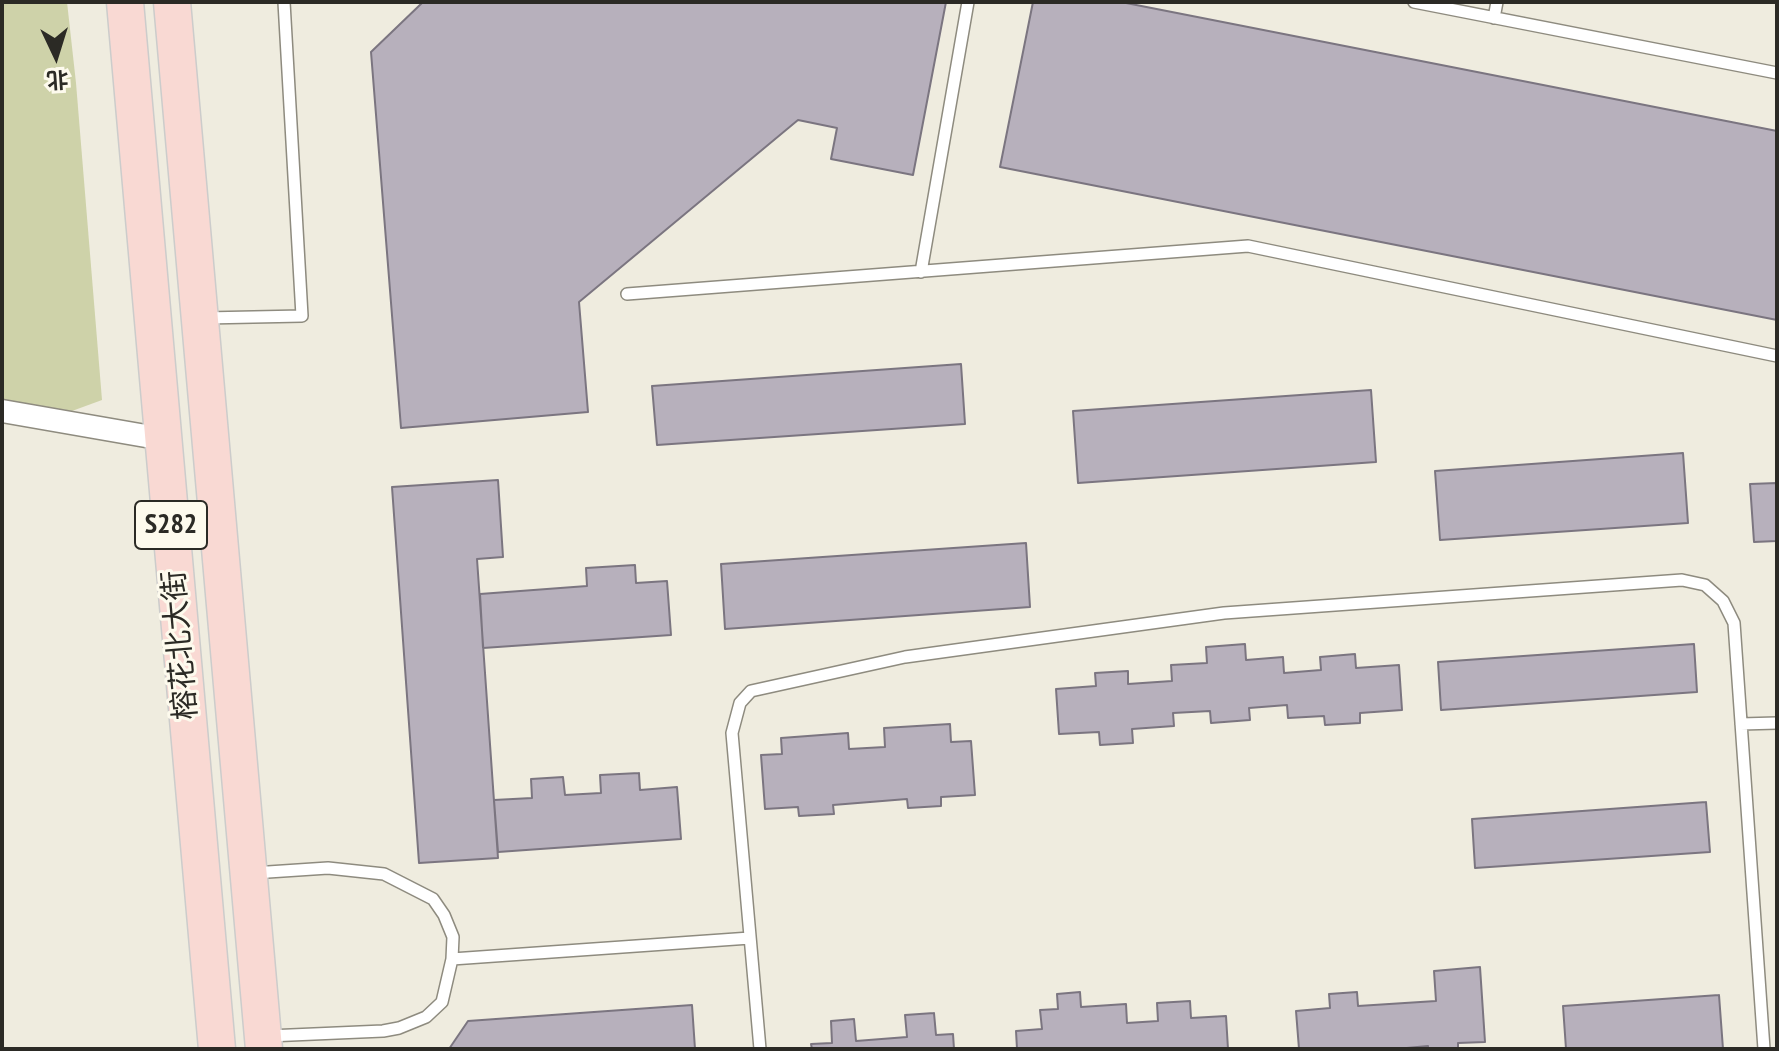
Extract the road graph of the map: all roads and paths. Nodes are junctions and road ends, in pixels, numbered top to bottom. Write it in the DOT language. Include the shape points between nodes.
graph roads {
  1 [pos="125,2"];
  2 [pos="172,2"];
  3 [pos="284,2"];
  4 [pos="968,2"];
  5 [pos="1414,2"];
  6 [pos="1497,2"];
  7 [pos="1494,18"];
  8 [pos="1777,73"];
  9 [pos="921,272"];
  10 [pos="627,294"];
  11 [pos="200,318"];
  12 [pos="1777,356"];
  13 [pos="2,411"];
  14 [pos="163,439"];
  15 [pos="1777,723"];
  16 [pos="1741,724"];
  17 [pos="249,873"];
  18 [pos="750,938"];
  19 [pos="452,959"];
  20 [pos="264,1042"];
  21 [pos="217,1049"];
  22 [pos="760,1049"];
  23 [pos="1764,1049"];
  1 -- 14 [label="main road, 榕花北大街 / S282"];
  2 -- 11 [label="main road, 榕花北大街 / S282"];
  3 -- 11 [label="lane" via="302,316"];
  4 -- 9 [label="lane"];
  5 -- 7 [label="lane"];
  6 -- 7 [label="lane"];
  7 -- 8 [label="lane"];
  9 -- 10 [label="lane"];
  9 -- 12 [label="lane" via="1248,246"];
  11 -- 17 [label="main road, 榕花北大街 / S282"];
  13 -- 14 [label="street"];
  14 -- 21 [label="main road, 榕花北大街 / S282"];
  15 -- 16 [label="lane"];
  16 -- 18 [label="lane" via="1734,623 1723,601 1705,585 1682,580 1224,613 905,657 751,691 740,703 732,733"];
  16 -- 23 [label="lane"];
  17 -- 19 [label="lane" via="328,868 384,874 433,899 453,937"];
  17 -- 20 [label="main road, 榕花北大街 / S282"];
  18 -- 19 [label="lane"];
  18 -- 22 [label="lane"];
  19 -- 20 [label="lane" via="442,1002 426,1017 383,1031"];
}
